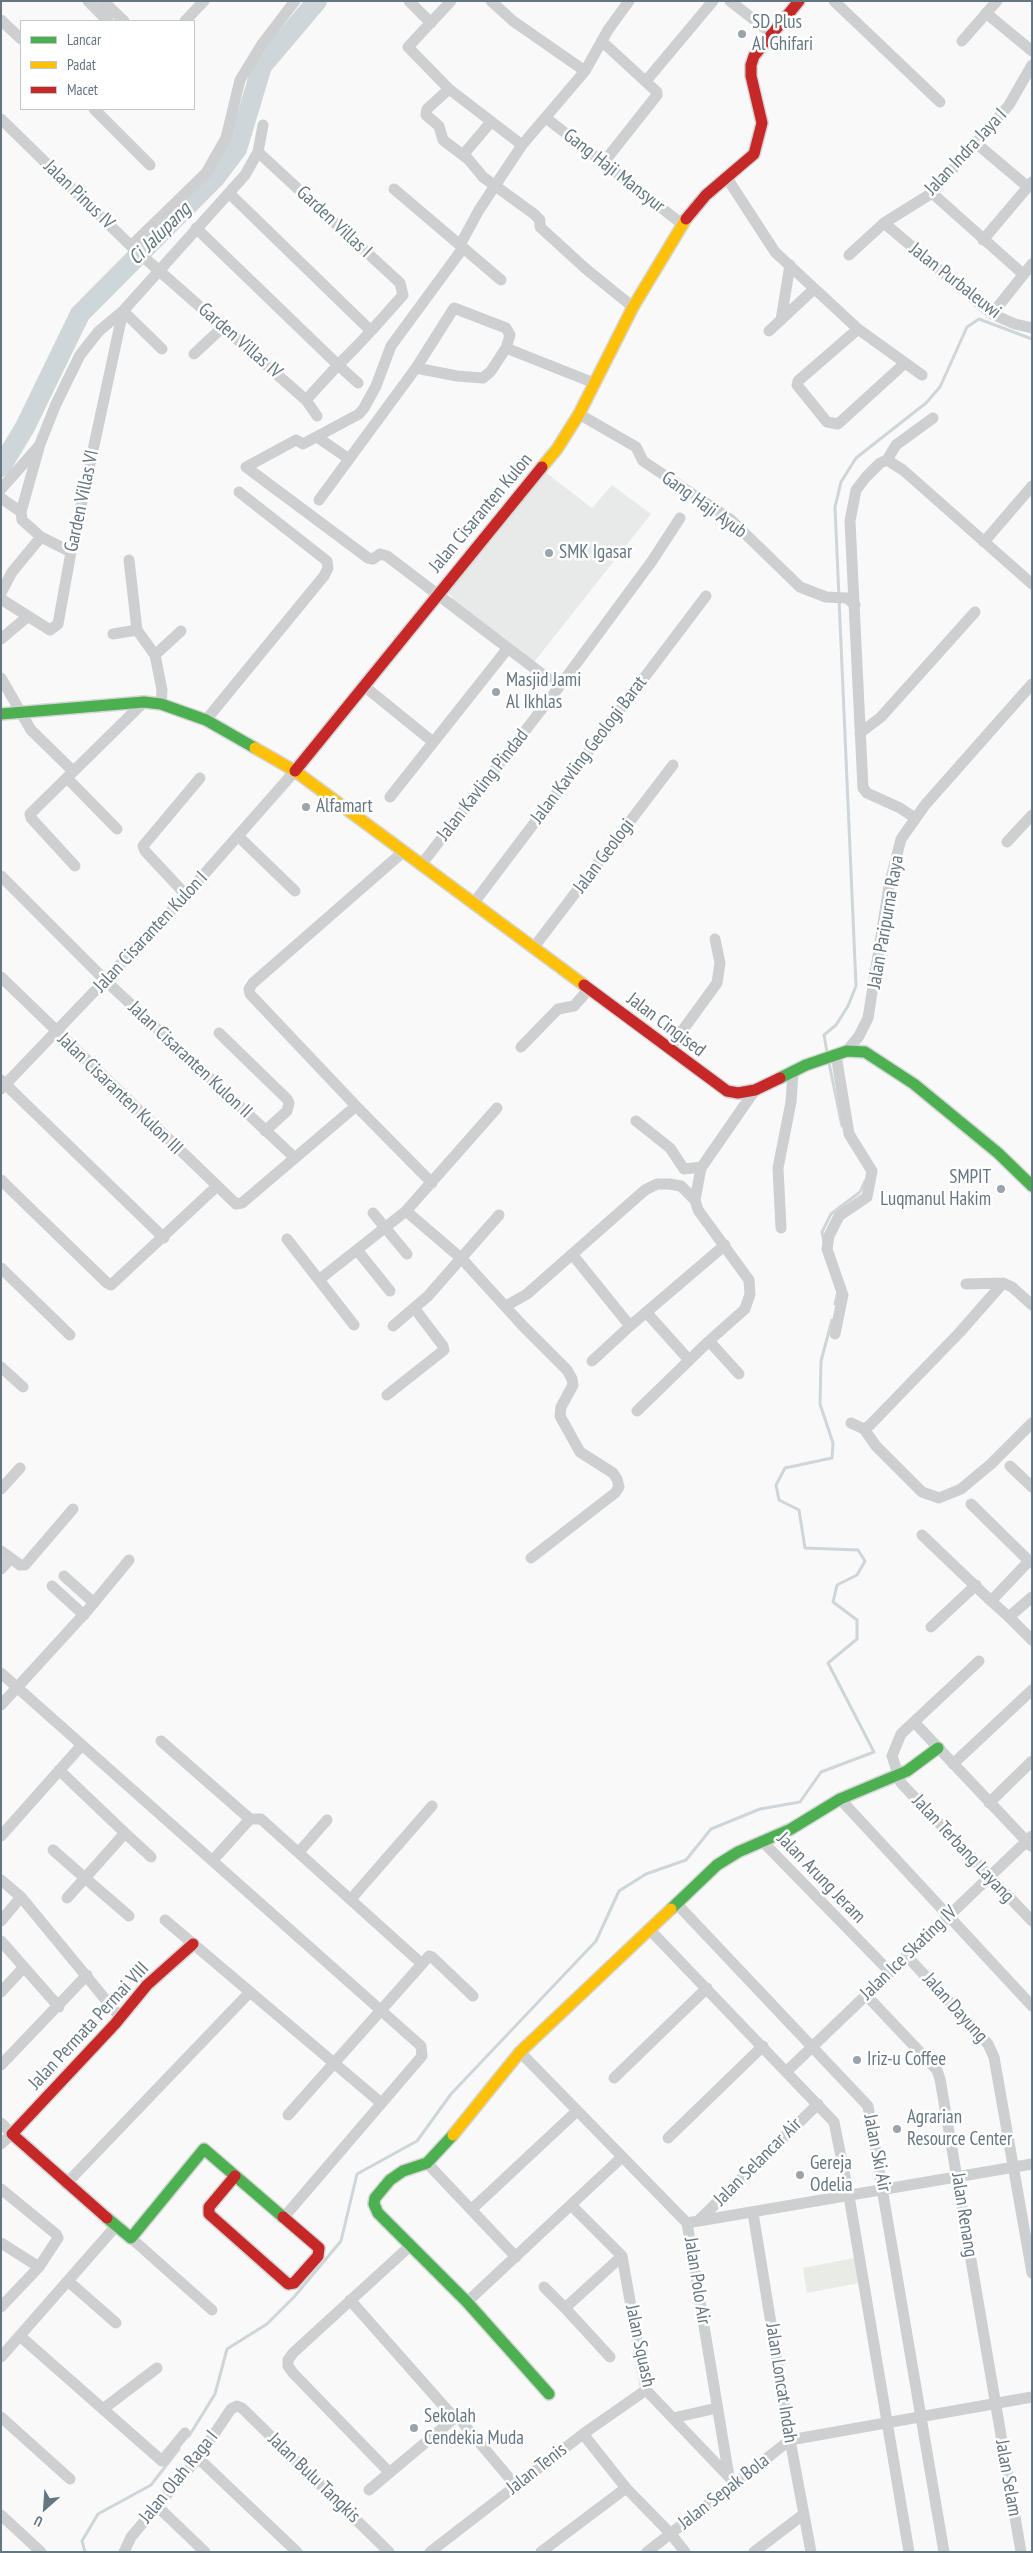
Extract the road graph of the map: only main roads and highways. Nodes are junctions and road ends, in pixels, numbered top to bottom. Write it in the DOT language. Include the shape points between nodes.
graph roads {
  1 [pos="799,1"];
  2 [pos="1,714"];
  3 [pos="295,771"];
  4 [pos="1032,1186"];
  5 [pos="938,1748"];
  6 [pos="194,1944"];
  7 [pos="235,2176"];
  8 [pos="549,2394"];
  1 -- 3 [label="main road, Jalan Cisaranten Kulon" via="771,33 751,65 762,123 754,154 706,195 682,224 557,449"];
  2 -- 3 [label="main road" via="144,702 161,704 206,720"];
  3 -- 4 [label="main road, Jalan Cingised" via="727,1091 738,1094 754,1090 836,1055 865,1052 895,1070 998,1152"];
  5 -- 8 [label="main road, Jalan Arung Jeram" via="918,1764 840,1799 791,1829 717,1865 520,2052 427,2163 403,2171 390,2180 376,2198 374,2204 378,2213 467,2302"];
  6 -- 7 [label="main road, Jalan Permata Permai VIII" via="147,1985 12,2134 131,2238 204,2148"];
  7 -- 7 [label="main road" via="209,2207 209,2214 288,2284 294,2283 318,2256 319,2248"];
}
